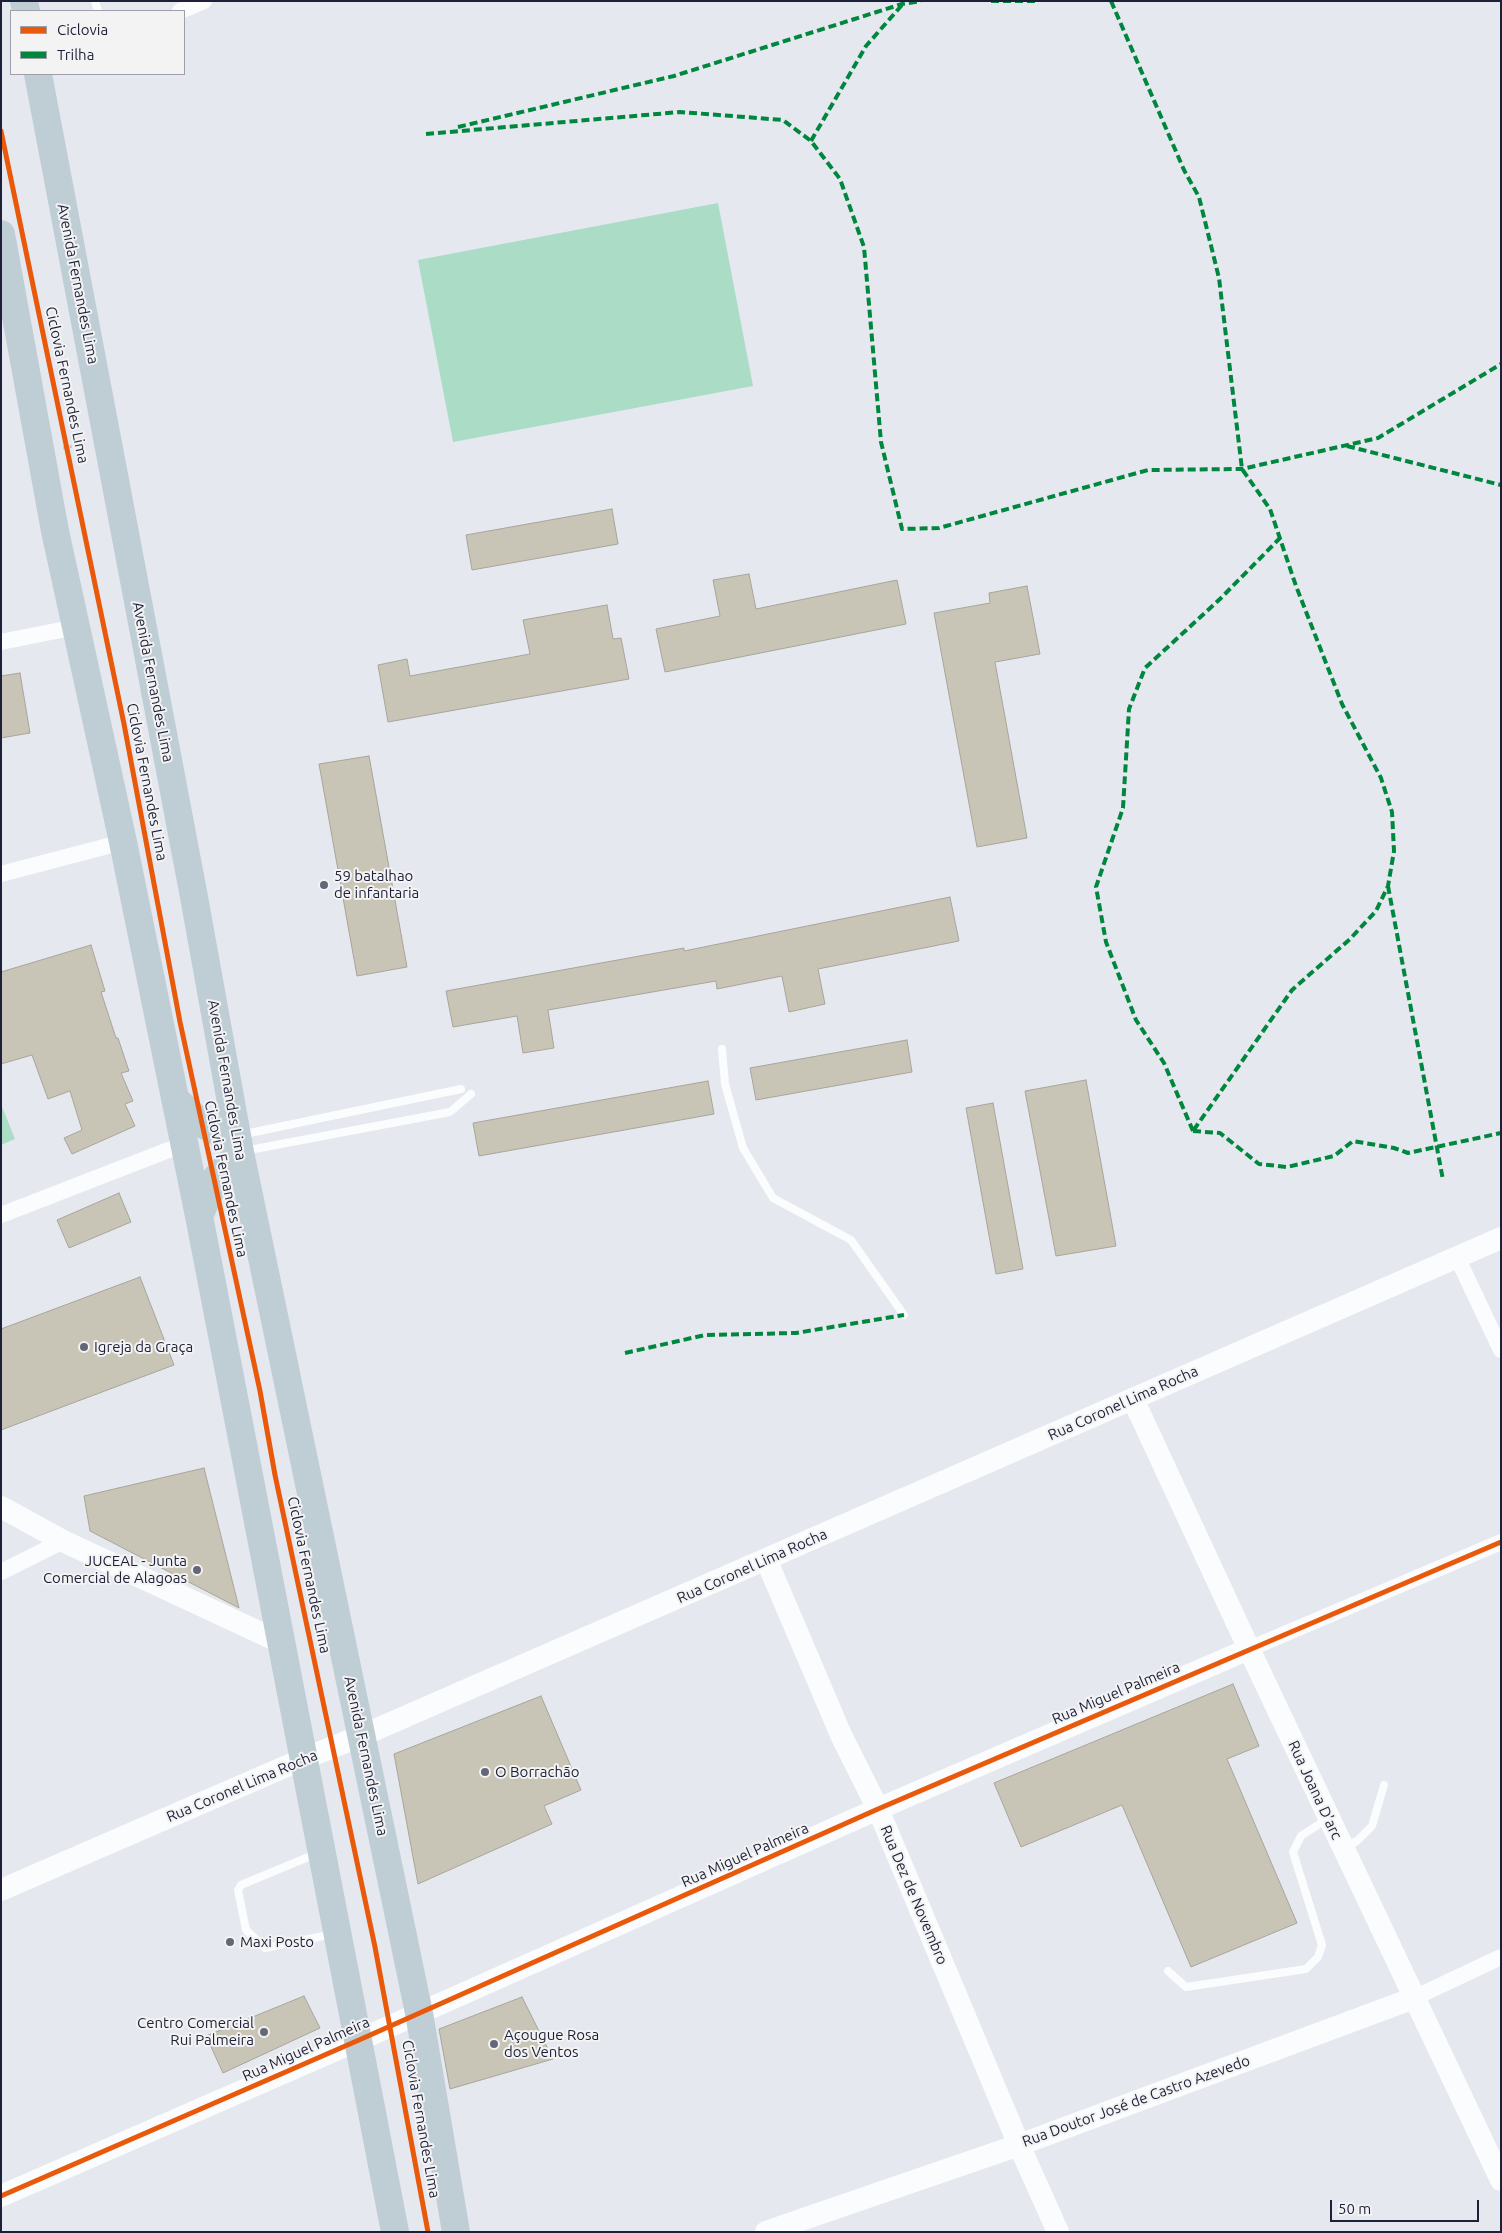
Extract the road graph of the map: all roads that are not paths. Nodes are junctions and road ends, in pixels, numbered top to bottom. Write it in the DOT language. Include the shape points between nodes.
graph roads {
  1 [pos="204,1"];
  2 [pos="182,10"];
  3 [pos="38,75"];
  4 [pos="1,234"];
  5 [pos="6,288"];
  6 [pos="76,627"];
  7 [pos="1,642"];
  8 [pos="123,842"];
  9 [pos="1,874"];
  10 [pos="722,1050"];
  11 [pos="461,1089"];
  12 [pos="472,1094"];
  13 [pos="175,1099"];
  14 [pos="184,1144"];
  15 [pos="239,1144"];
  16 [pos="1,1215"];
  17 [pos="199,1216"];
  18 [pos="1501,1238"];
  19 [pos="1457,1257"];
  20 [pos="904,1315"];
  21 [pos="1501,1350"];
  22 [pos="1133,1399"];
  23 [pos="1,1507"];
  24 [pos="63,1541"];
  25 [pos="1501,1542"];
  26 [pos="766,1559"];
  27 [pos="1,1572"];
  28 [pos="280,1642"];
  29 [pos="1249,1649"];
  30 [pos="361,1736"];
  31 [pos="303,1759"];
  32 [pos="1384,1786"];
  33 [pos="878,1810"];
  34 [pos="1328,1818"];
  35 [pos="1343,1849"];
  36 [pos="322,1852"];
  37 [pos="1,1890"];
  38 [pos="338,1933"];
  39 [pos="1501,1957"];
  40 [pos="1168,1971"];
  41 [pos="1414,1998"];
  42 [pos="419,2013"];
  43 [pos="359,2040"];
  44 [pos="1019,2145"];
  45 [pos="1501,2180"];
  46 [pos="1,2196"];
  47 [pos="395,2232"];
  48 [pos="456,2232"];
  49 [pos="766,2232"];
  50 [pos="1058,2232"];
  1 -- 2 [label="street"];
  3 -- 15 [label="highway, Avenida Fernandes Lima"];
  4 -- 5 [label="highway"];
  5 -- 6 [label="highway" via="54,450 55,531"];
  6 -- 7 [label="street"];
  6 -- 8 [label="highway"];
  8 -- 9 [label="street"];
  8 -- 13 [label="highway"];
  10 -- 20 [label="lane" via="725,1084 743,1148 773,1198 851,1240"];
  11 -- 15 [label="lane"];
  12 -- 15 [label="lane" via="450,1112"];
  13 -- 14 [label="highway"];
  13 -- 15 [label="highway" via="202,1124"];
  14 -- 16 [label="street"];
  14 -- 17 [label="highway"];
  15 -- 17 [label="highway" via="216,1178"];
  15 -- 30 [label="highway, Avenida Fernandes Lima"];
  17 -- 28 [label="highway"];
  18 -- 19 [label="street, Rua Coronel Lima Rocha"];
  19 -- 21 [label="street"];
  19 -- 22 [label="street, Rua Coronel Lima Rocha"];
  22 -- 26 [label="street, Rua Coronel Lima Rocha"];
  22 -- 29 [label="street, Rua Joana D'arc"];
  23 -- 24 [label="street"];
  24 -- 27 [label="street"];
  24 -- 28 [label="street"];
  25 -- 29 [label="street, Rua Miguel Palmeira"];
  26 -- 30 [label="street, Rua Coronel Lima Rocha"];
  26 -- 33 [label="street, Rua Dez de Novembro" via="841,1735"];
  28 -- 31 [label="highway"];
  29 -- 33 [label="street, Rua Miguel Palmeira"];
  29 -- 34 [label="street, Rua Joana D'arc"];
  30 -- 31 [label="street, Rua Coronel Lima Rocha"];
  30 -- 42 [label="highway, Avenida Fernandes Lima"];
  31 -- 36 [label="highway"];
  31 -- 37 [label="street, Rua Coronel Lima Rocha"];
  32 -- 35 [label="lane" via="1372,1826"];
  33 -- 42 [label="street, Rua Miguel Palmeira"];
  33 -- 44 [label="street, Rua Dez de Novembro"];
  34 -- 35 [label="street, Rua Joana D'arc"];
  34 -- 40 [label="lane" via="1301,1836 1293,1852 1322,1945 1318,1957 1306,1969 1186,1987"];
  35 -- 41 [label="street, Rua Joana D'arc"];
  36 -- 38 [label="highway"];
  36 -- 38 [label="lane" via="241,1884 238,1890 246,1930 265,1948"];
  38 -- 43 [label="highway"];
  39 -- 41 [label="street, Rua Doutor José de Castro Azevedo"];
  41 -- 44 [label="street, Rua Doutor José de Castro Azevedo"];
  41 -- 45 [label="street, Rua Joana D'arc"];
  42 -- 43 [label="street, Rua Miguel Palmeira"];
  42 -- 48 [label="highway, Avenida Fernandes Lima"];
  43 -- 46 [label="street, Rua Miguel Palmeira"];
  43 -- 47 [label="highway"];
  44 -- 49 [label="street, Rua Doutor José de Castro Azevedo"];
  44 -- 50 [label="street, Rua Dez de Novembro"];
}
